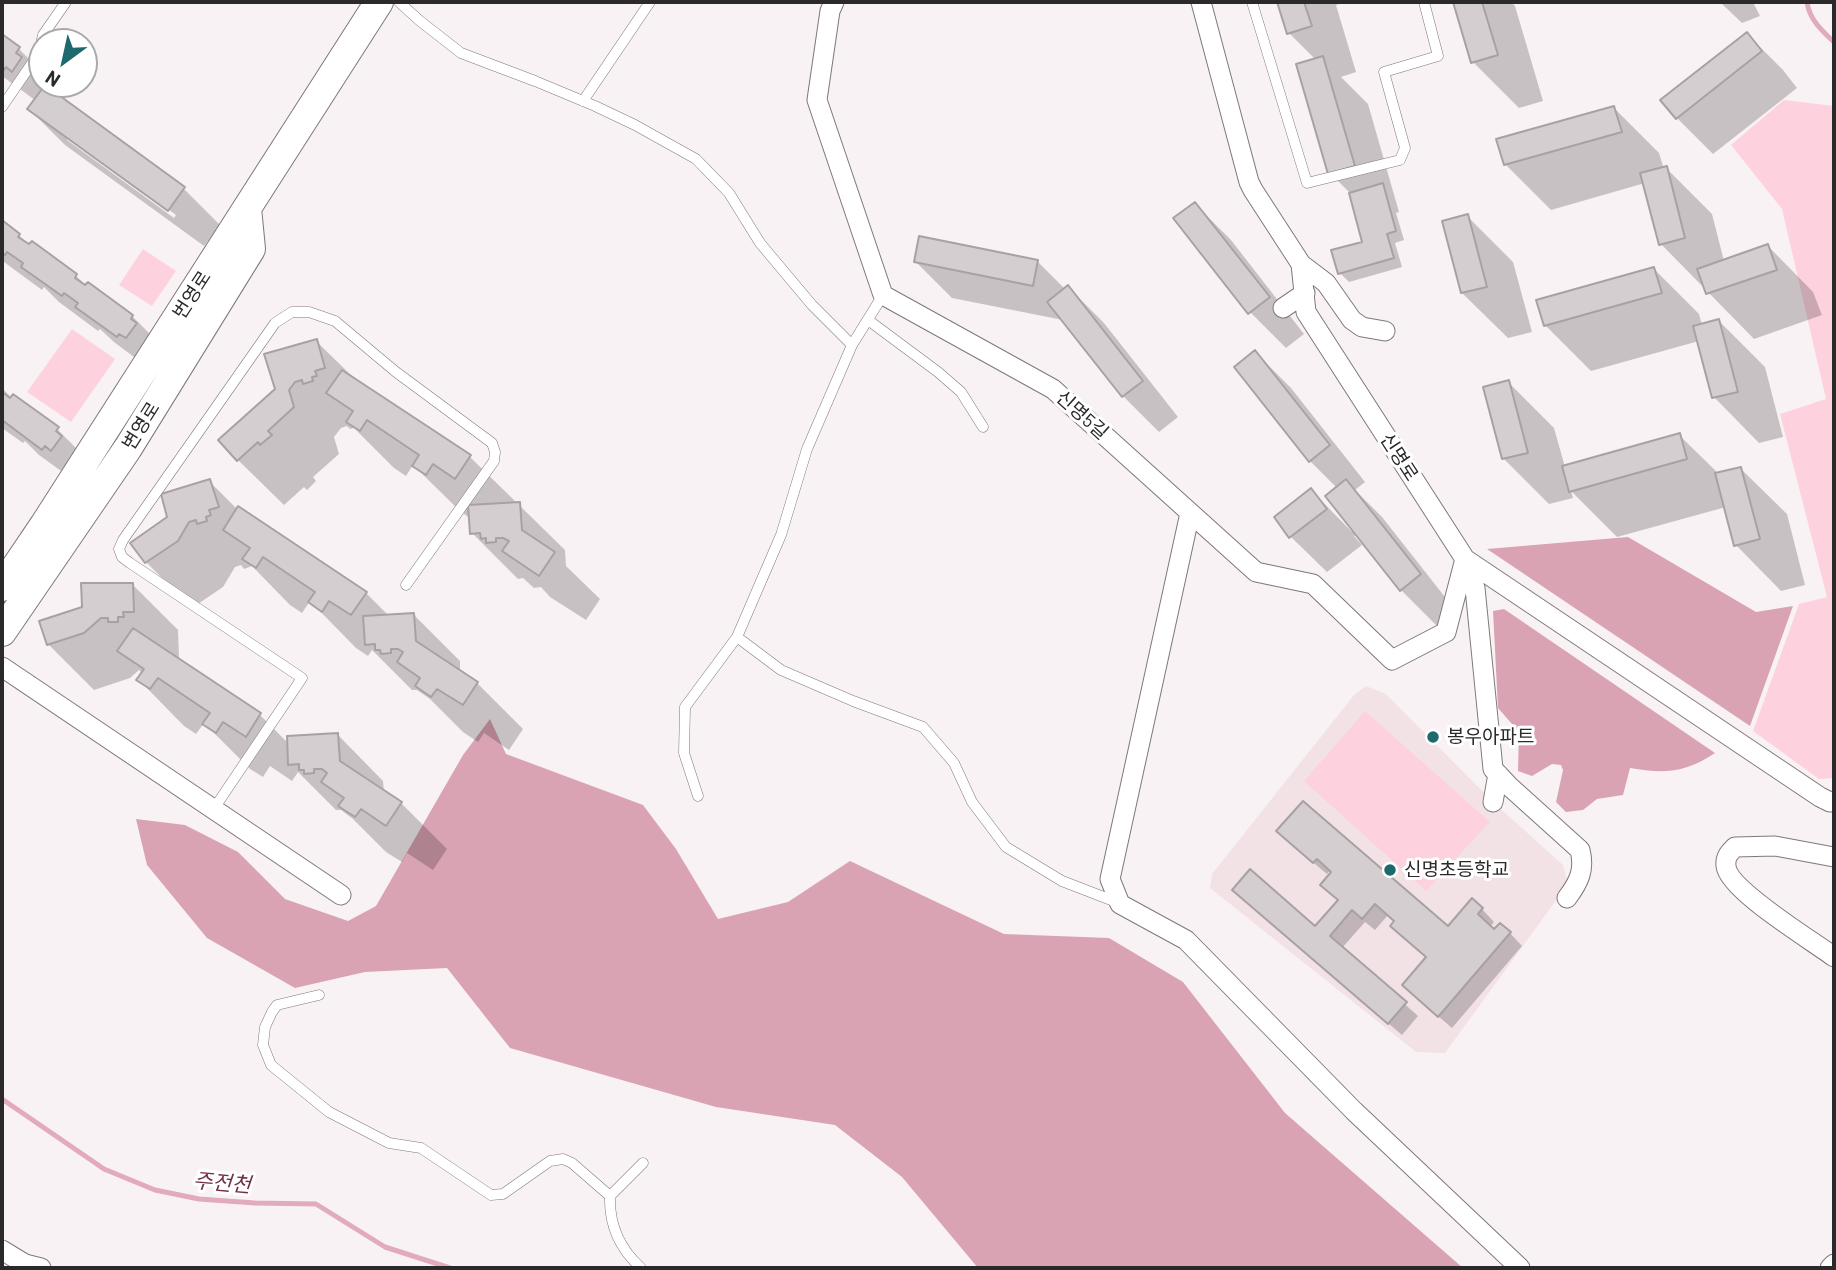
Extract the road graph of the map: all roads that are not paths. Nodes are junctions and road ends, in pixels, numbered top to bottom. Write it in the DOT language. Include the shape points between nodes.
graph roads {
  1 [pos="66,2"];
  2 [pos="379,2"];
  3 [pos="399,2"];
  4 [pos="650,2"];
  5 [pos="834,2"];
  6 [pos="1201,2"];
  7 [pos="1252,2"];
  8 [pos="1424,2"];
  9 [pos="583,101"];
  10 [pos="2,107"];
  11 [pos="247,208"];
  12 [pos="1301,264"];
  13 [pos="1305,293"];
  14 [pos="883,295"];
  15 [pos="1283,307"];
  16 [pos="868,320"];
  17 [pos="1385,331"];
  18 [pos="852,345"];
  19 [pos="983,427"];
  20 [pos="1190,513"];
  21 [pos="1465,559"];
  22 [pos="406,584"];
  23 [pos="2,587"];
  24 [pos="2,632"];
  25 [pos="737,637"];
  26 [pos="2,667"];
  27 [pos="1498,774"];
  28 [pos="698,796"];
  29 [pos="1834,801"];
  30 [pos="1493,802"];
  31 [pos="213,810"];
  32 [pos="1834,857"];
  33 [pos="341,895"];
  34 [pos="1567,898"];
  35 [pos="1120,904"];
  36 [pos="1834,957"];
  37 [pos="319,995"];
  38 [pos="643,1163"];
  39 [pos="610,1196"];
  40 [pos="2,1250"];
  41 [pos="1834,1264"];
  42 [pos="41,1268"];
  43 [pos="641,1268"];
  44 [pos="1520,1268"];
  45 [pos="1830,1268"];
  1 -- 10 [label="lane"];
  2 -- 11 [label="main road, 번영로"];
  3 -- 9 [label="lane" via="461,53"];
  4 -- 9 [label="lane"];
  5 -- 14 [label="street" via="817,100"];
  6 -- 12 [label="street, 신명로" via="1249,182"];
  7 -- 8 [label="lane" via="1307,183 1400,160 1405,148 1384,72 1438,56"];
  9 -- 18 [label="lane" via="696,159 729,193 760,243 812,305"];
  11 -- 23 [label="main road, 번영로"];
  11 -- 24 [label="main road, 변영로" via="251,249 128,448"];
  12 -- 13 [label="street, 신명로"];
  12 -- 17 [label="street" via="1326,283 1352,320"];
  13 -- 15 [label="street"];
  13 -- 21 [label="street, 신명로" via="1306,312"];
  14 -- 16 [label="lane"];
  14 -- 20 [label="street, 신명5길" via="1053,389"];
  16 -- 18 [label="lane"];
  16 -- 19 [label="lane" via="961,392"];
  18 -- 25 [label="lane" via="807,449 780,535"];
  20 -- 21 [label="street, 신명5길" via="1256,572 1313,584 1392,660 1446,632"];
  20 -- 35 [label="street" via="1110,879"];
  21 -- 27 [label="street, 신명로" via="1475,588 1493,769"];
  21 -- 29 [label="street" via="1820,797"];
  22 -- 31 [label="lane" via="494,461 492,443 396,373 335,321 292,312 275,323 119,549 130,563 302,678"];
  25 -- 28 [label="lane" via="685,707 684,753"];
  25 -- 35 [label="lane" via="781,670 923,727 954,763 972,802 1006,847 1062,881"];
  26 -- 31 [label="street"];
  27 -- 30 [label="street"];
  27 -- 34 [label="street" via="1580,850 1582,874"];
  31 -- 33 [label="street"];
  32 -- 36 [label="street" via="1775,846 1735,847 1726,856 1726,869 1736,885"];
  35 -- 44 [label="street" via="1186,940 1354,1111"];
  37 -- 39 [label="lane" via="277,1005 265,1027 263,1045 271,1065 329,1112 389,1143 421,1148 491,1195 503,1194 550,1161 563,1159"];
  38 -- 39 [label="lane"];
  39 -- 43 [label="lane" via="612,1226"];
  40 -- 42 [label="street"];
  41 -- 45 [label="street"];
}
